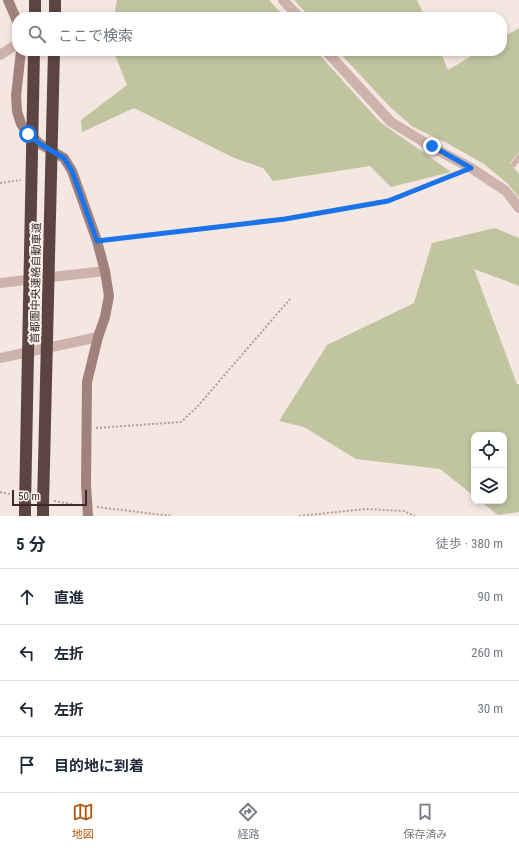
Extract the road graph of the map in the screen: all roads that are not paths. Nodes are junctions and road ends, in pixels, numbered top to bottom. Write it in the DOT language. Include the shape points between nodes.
graph roads {
  1 [pos="8,0"];
  2 [pos="35,0"];
  3 [pos="55,0"];
  4 [pos="283,0"];
  5 [pos="13,12"];
  6 [pos="35,12"];
  7 [pos="55,12"];
  8 [pos="294,12"];
  9 [pos="12,47"];
  10 [pos="0,55"];
  11 [pos="21,56"];
  12 [pos="34,56"];
  13 [pos="54,56"];
  14 [pos="331,56"];
  15 [pos="519,157"];
  16 [pos="514,164"];
  17 [pos="519,208"];
  18 [pos="105,271"];
  19 [pos="0,283"];
  20 [pos="98,337"];
  21 [pos="0,358"];
  22 [pos="25,511"];
  23 [pos="43,511"];
  24 [pos="88,511"];
  1 -- 5 [label="street"];
  2 -- 6 [label="highway"];
  3 -- 7 [label="highway"];
  4 -- 8 [label="street"];
  9 -- 10 [label="street"];
  11 -- 18 [label="street" via="16,96 21,124 40,144 64,158 72,171"];
  12 -- 22 [label="highway, 首都圏中央連絡自動車道, bridge"];
  13 -- 23 [label="highway, 首都圏中央連絡自動車道, bridge"];
  14 -- 17 [label="street" via="391,122 506,191"];
  15 -- 16 [label="lane"];
  18 -- 19 [label="street"];
  18 -- 20 [label="street" via="109,296"];
  20 -- 21 [label="street"];
  20 -- 24 [label="street" via="87,382"];
}
